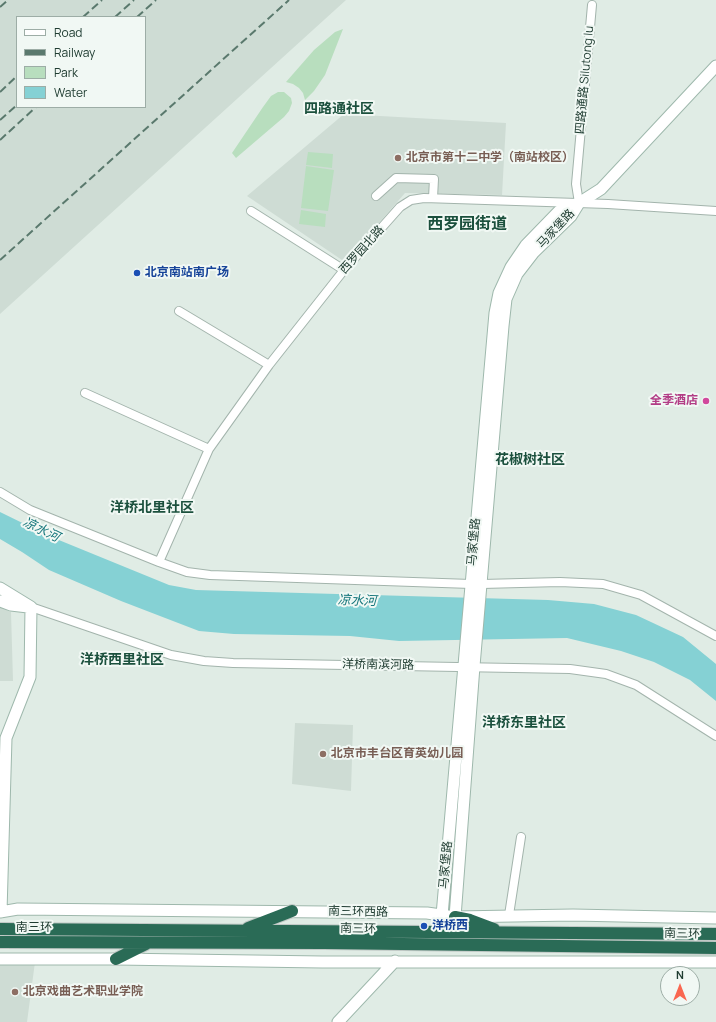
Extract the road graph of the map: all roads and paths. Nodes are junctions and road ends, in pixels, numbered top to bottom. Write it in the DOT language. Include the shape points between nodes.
graph roads {
  1 [pos="592,5"];
  2 [pos="716,66"];
  3 [pos="376,196"];
  4 [pos="433,198"];
  5 [pos="579,203"];
  6 [pos="251,211"];
  7 [pos="716,211"];
  8 [pos="344,270"];
  9 [pos="179,311"];
  10 [pos="269,365"];
  11 [pos="85,393"];
  12 [pos="209,449"];
  13 [pos="0,492"];
  14 [pos="160,562"];
  15 [pos="476,584"];
  16 [pos="0,588"];
  17 [pos="0,596"];
  18 [pos="0,601"];
  19 [pos="31,607"];
  20 [pos="716,636"];
  21 [pos="468,666"];
  22 [pos="716,736"];
  23 [pos="521,837"];
  24 [pos="292,911"];
  25 [pos="1,912"];
  26 [pos="442,915"];
  27 [pos="509,915"];
  28 [pos="455,916"];
  29 [pos="716,918"];
  30 [pos="0,929"];
  31 [pos="241,930"];
  32 [pos="503,933"];
  33 [pos="716,934"];
  34 [pos="0,942"];
  35 [pos="148,942"];
  36 [pos="716,948"];
  37 [pos="116,958"];
  38 [pos="0,959"];
  39 [pos="395,961"];
  40 [pos="716,962"];
  41 [pos="338,1022"];
  1 -- 5 [label="street, 四路通路 Silutong lu" via="576,184"];
  2 -- 5 [label="street, 马家堡路" via="601,189"];
  3 -- 4 [label="street" via="396,178 434,179"];
  4 -- 5 [label="street, 西罗园北路"];
  4 -- 8 [label="street, 西罗园北路" via="411,200 400,208"];
  5 -- 7 [label="street, 西罗园北路"];
  5 -- 15 [label="street, 马家堡路" via="559,212 526,245 511,267 499,293 494,320"];
  6 -- 8 [label="street"];
  8 -- 10 [label="street, 西罗园北路"];
  9 -- 10 [label="street"];
  10 -- 12 [label="street, 西罗园北路"];
  11 -- 12 [label="street"];
  12 -- 14 [label="street, 西罗园北路"];
  13 -- 14 [label="street" via="30,510"];
  14 -- 15 [label="street" via="187,572 210,574"];
  15 -- 20 [label="street" via="603,584 641,595"];
  15 -- 21 [label="street, 马家堡路"];
  16 -- 19 [label="street, 洋桥南滨河路"];
  17 -- 19 [label="street, 洋桥南滨河路"];
  18 -- 19 [label="street, 洋桥南滨河路"];
  19 -- 21 [label="street, 洋桥南滨河路" via="171,655 204,661"];
  19 -- 25 [label="street" via="30,677 6,738"];
  21 -- 22 [label="street, 洋桥南滨河路" via="570,669 606,674 636,685"];
  21 -- 26 [label="street, 马家堡路"];
  21 -- 28 [label="street, 马家堡路"];
  23 -- 27 [label="street"];
  24 -- 25 [label="street, 南三环西路" via="18,909"];
  24 -- 26 [label="street, 南三环西路" via="427,912"];
  24 -- 31 [label="highway"];
  26 -- 28 [label="street, 南三环西路"];
  27 -- 28 [label="street, 南三环西路"];
  27 -- 29 [label="street, 南三环西路"];
  28 -- 32 [label="highway"];
  30 -- 31 [label="highway, 南三环"];
  31 -- 32 [label="highway, 南三环"];
  32 -- 33 [label="highway, 南三环"];
  34 -- 35 [label="highway, 南三环"];
  35 -- 36 [label="highway, 南三环"];
  35 -- 37 [label="highway"];
  37 -- 38 [label="street"];
  37 -- 39 [label="street"];
  39 -- 40 [label="street"];
  39 -- 41 [label="street"];
}
